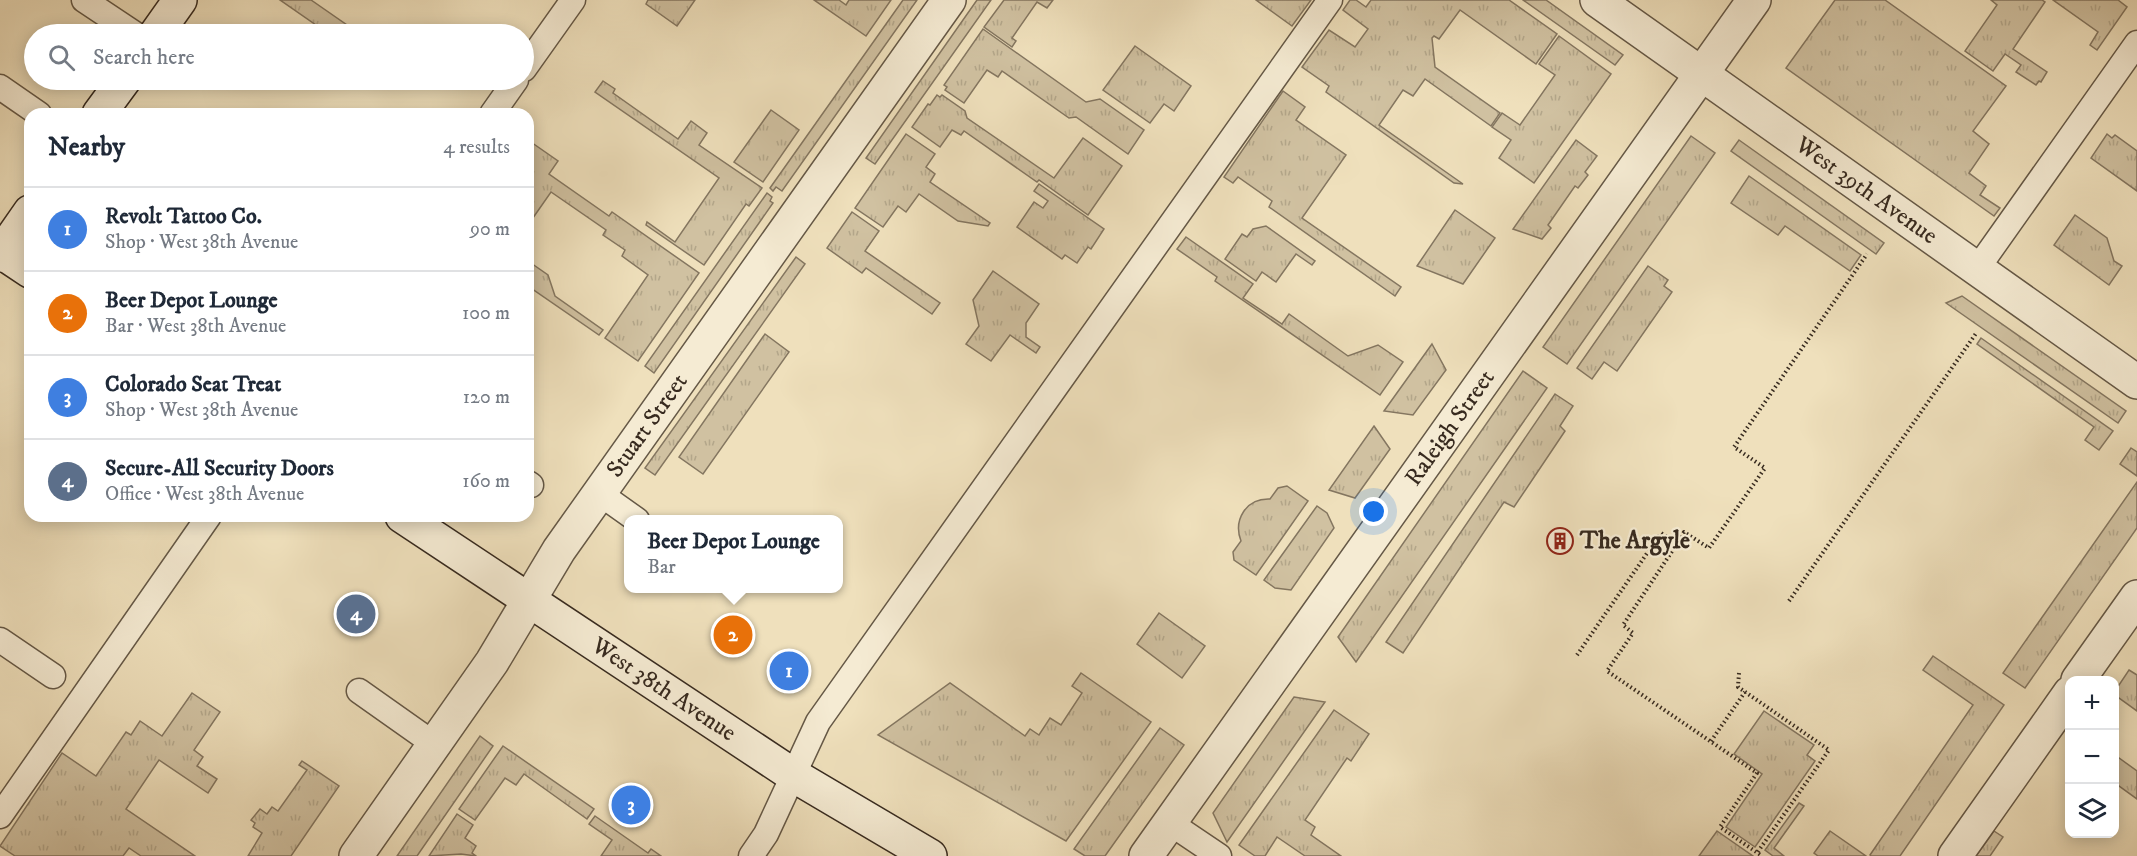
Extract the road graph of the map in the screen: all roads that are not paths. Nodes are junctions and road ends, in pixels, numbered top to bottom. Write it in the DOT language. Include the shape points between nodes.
graph roads {
  1 [pos="84,0"];
  2 [pos="180,0"];
  3 [pos="571,0"];
  4 [pos="949,0"];
  5 [pos="1330,0"];
  6 [pos="1597,0"];
  7 [pos="1754,0"];
  8 [pos="120,24"];
  9 [pos="163,24"];
  10 [pos="2137,43"];
  11 [pos="534,54"];
  12 [pos="1701,74"];
  13 [pos="0,87"];
  14 [pos="117,90"];
  15 [pos="509,90"];
  16 [pos="30,108"];
  17 [pos="103,108"];
  18 [pos="496,108"];
  19 [pos="24,220"];
  20 [pos="1,253"];
  21 [pos="24,267"];
  22 [pos="1977,269"];
  23 [pos="2137,382"];
  24 [pos="599,493"];
  25 [pos="631,515"];
  26 [pos="205,522"];
  27 [pos="411,522"];
  28 [pos="2137,597"];
  29 [pos="529,600"];
  30 [pos="0,640"];
  31 [pos="53,676"];
  32 [pos="2082,676"];
  33 [pos="358,691"];
  34 [pos="2065,700"];
  35 [pos="434,744"];
  36 [pos="793,775"];
  37 [pos="0,816"];
  38 [pos="1170,823"];
  39 [pos="356,856"];
  40 [pos="751,856"];
  41 [pos="930,856"];
  42 [pos="1146,856"];
  43 [pos="1219,856"];
  44 [pos="1955,856"];
  1 -- 8 [label="lane"];
  2 -- 9 [label="street"];
  3 -- 11 [label="lane"];
  4 -- 24 [label="street, Stuart Street"];
  5 -- 36 [label="lane" via="818,722"];
  6 -- 12 [label="street, West 39th Avenue"];
  7 -- 12 [label="street, Raleigh Street"];
  10 -- 22 [label="lane"];
  12 -- 22 [label="street, West 39th Avenue"];
  12 -- 38 [label="street, Raleigh Street"];
  13 -- 16 [label="lane"];
  14 -- 17 [label="street"];
  15 -- 18 [label="lane"];
  19 -- 20 [label="street"];
  20 -- 21 [label="street"];
  22 -- 23 [label="street, West 39th Avenue"];
  24 -- 25 [label="lane"];
  24 -- 29 [label="street, Stuart Street"];
  26 -- 37 [label="lane"];
  27 -- 29 [label="street, West 38th Avenue"];
  28 -- 32 [label="street"];
  29 -- 35 [label="street, Stuart Street" via="492,662"];
  29 -- 36 [label="street, West 38th Avenue"];
  30 -- 31 [label="lane"];
  33 -- 35 [label="lane"];
  34 -- 44 [label="street"];
  35 -- 39 [label="street, Stuart Street"];
  36 -- 40 [label="lane" via="766,834"];
  36 -- 41 [label="street, West 38th Avenue"];
  38 -- 42 [label="street, Raleigh Street"];
  38 -- 43 [label="lane"];
}
